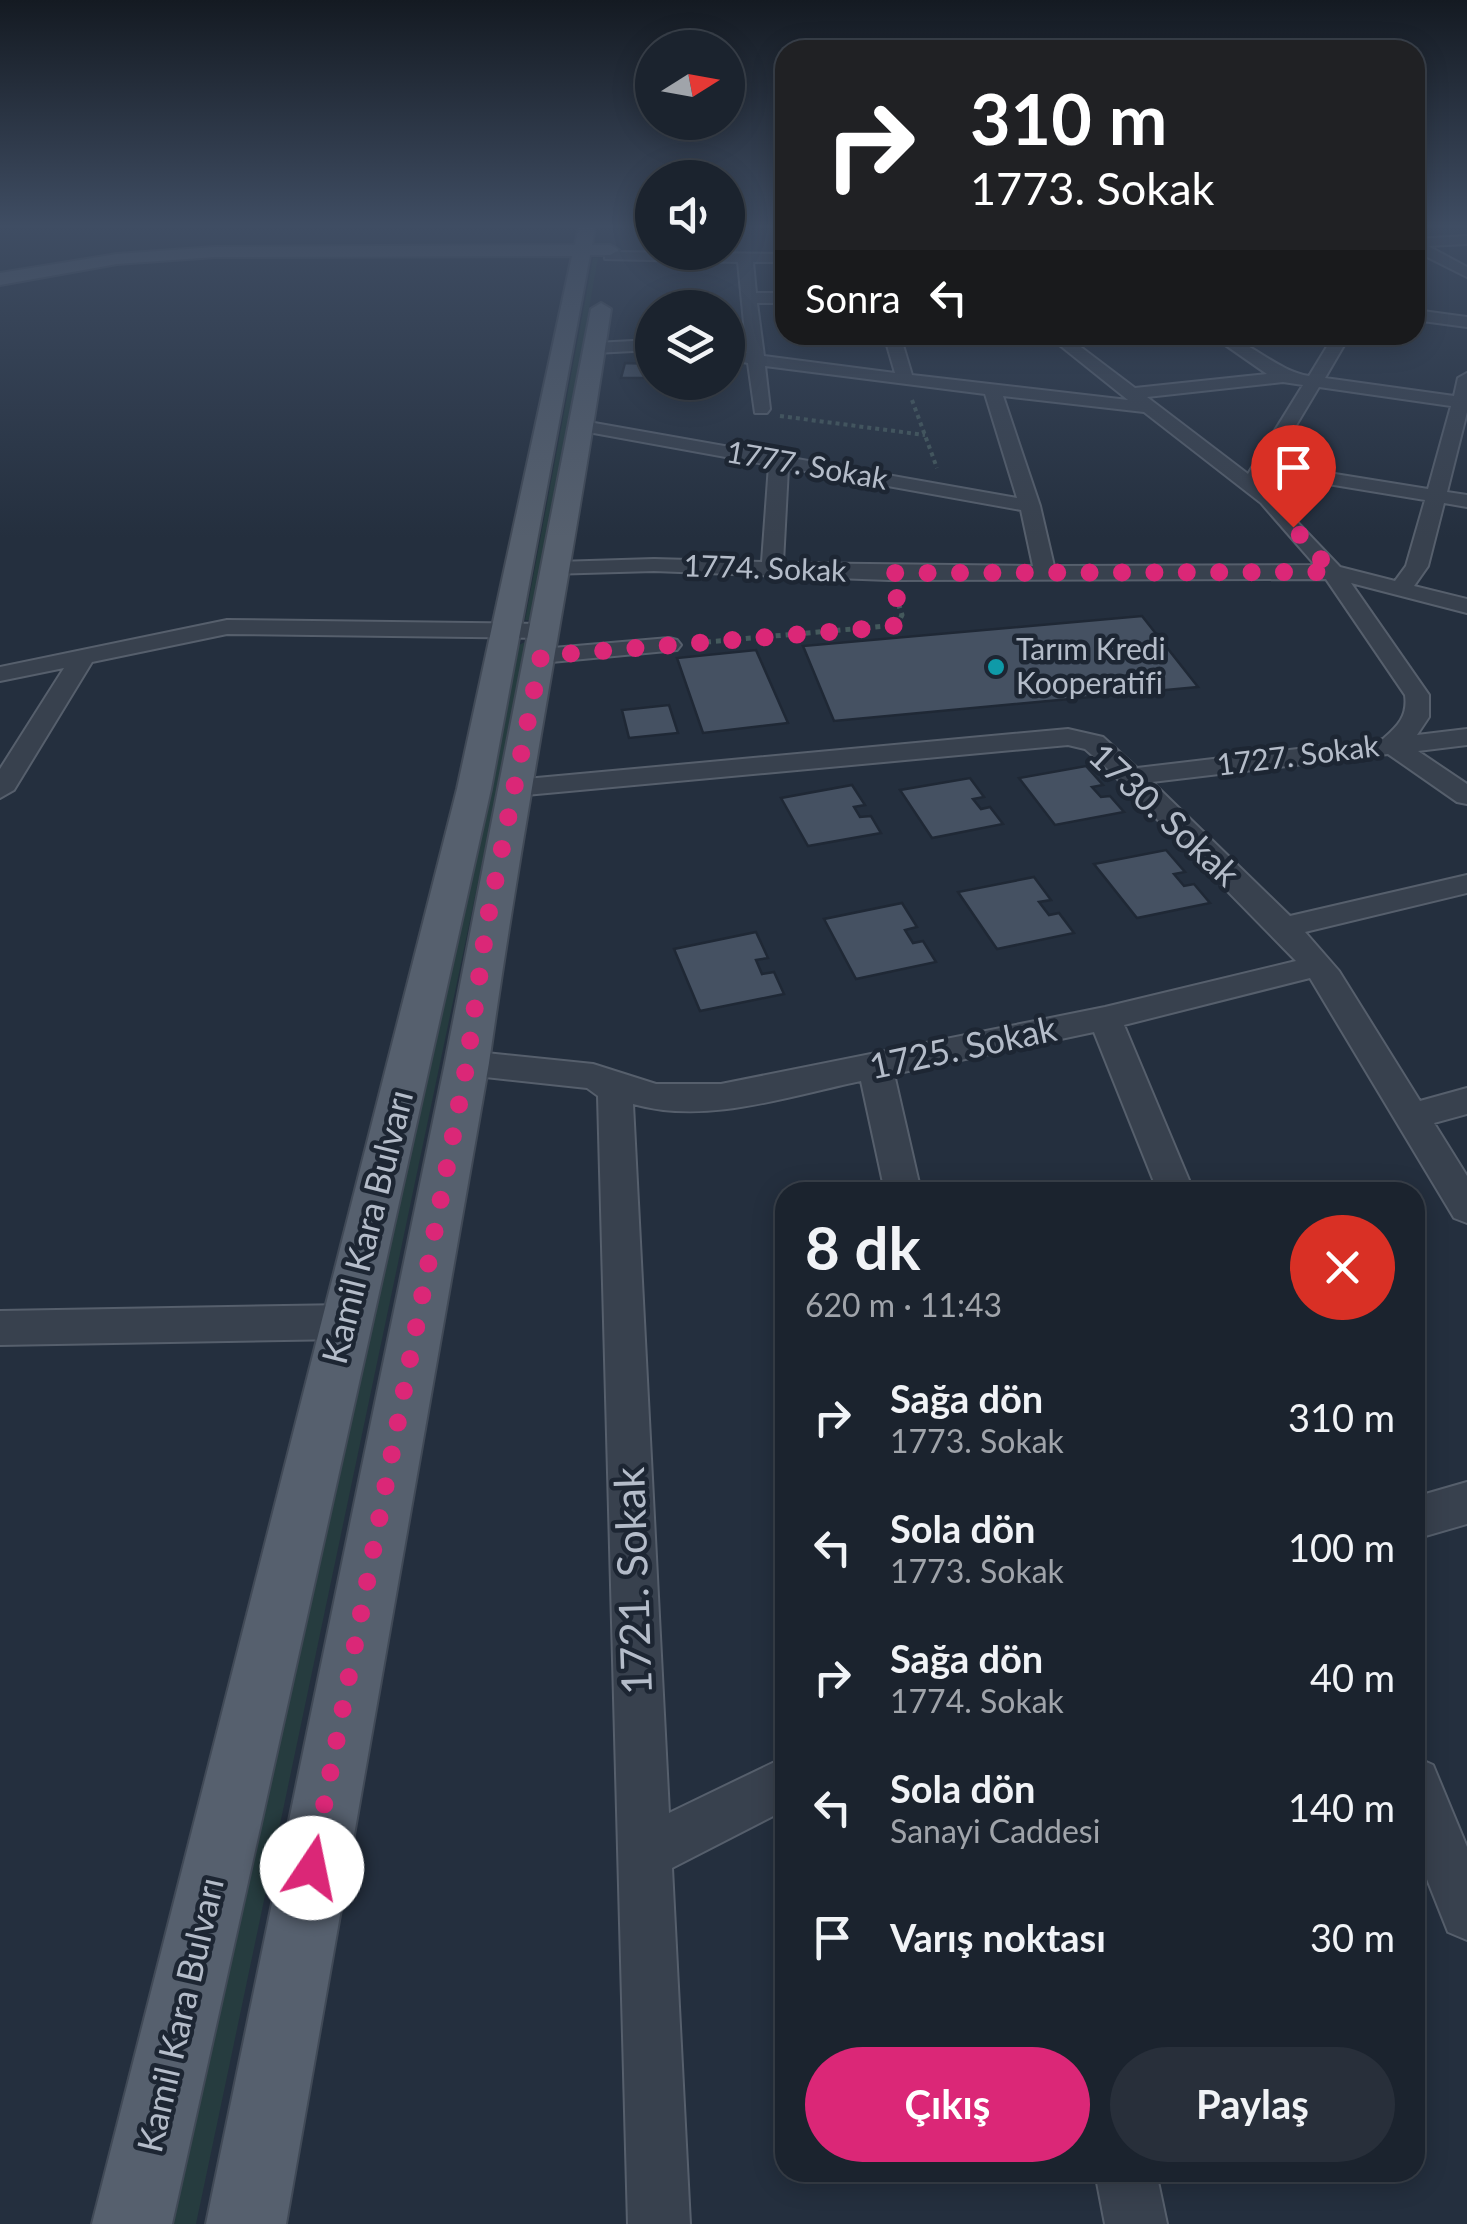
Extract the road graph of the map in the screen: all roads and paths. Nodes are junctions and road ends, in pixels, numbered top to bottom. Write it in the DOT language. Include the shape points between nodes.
graph roads {
  1 [pos="577,331"];
  2 [pos="594,331"];
  3 [pos="751,331"];
  4 [pos="895,345"];
  5 [pos="1068,345"];
  6 [pos="1235,345"];
  7 [pos="1336,345"];
  8 [pos="635,346"];
  9 [pos="595,348"];
  10 [pos="745,358"];
  11 [pos="754,360"];
  12 [pos="1282,376"];
  13 [pos="1467,378"];
  14 [pos="904,380"];
  15 [pos="1316,382"];
  16 [pos="992,390"];
  17 [pos="1137,400"];
  18 [pos="1464,402"];
  19 [pos="761,408"];
  20 [pos="583,426"];
  21 [pos="925,435"];
  22 [pos="779,461"];
  23 [pos="1258,475"];
  24 [pos="946,490"];
  25 [pos="1436,496"];
  26 [pos="1467,501"];
  27 [pos="1030,506"];
  28 [pos="772,569"];
  29 [pos="557,570"];
  30 [pos="1044,572"];
  31 [pos="1332,572"];
  32 [pos="892,583"];
  33 [pos="1402,587"];
  34 [pos="1467,606"];
  35 [pos="531,638"];
  36 [pos="670,645"];
  37 [pos="85,654"];
  38 [pos="0,674"];
  39 [pos="1467,737"];
  40 [pos="1392,744"];
  41 [pos="1129,776"];
  42 [pos="515,788"];
  43 [pos="0,790"];
  44 [pos="1467,796"];
  45 [pos="1467,884"];
  46 [pos="1284,928"];
  47 [pos="1318,966"];
  48 [pos="1105,1018"];
  49 [pos="467,1063"];
  50 [pos="875,1067"];
  51 [pos="607,1083"];
  52 [pos="1467,1101"];
  53 [pos="1415,1116"];
  54 [pos="902,1182"];
  55 [pos="1172,1182"];
  56 [pos="1467,1208"];
  57 [pos="345,1322"];
  58 [pos="0,1328"];
  59 [pos="1467,1503"];
  60 [pos="1425,1515"];
  61 [pos="775,1788"];
  62 [pos="1425,1808"];
  63 [pos="644,1854"];
  64 [pos="1467,1912"];
  65 [pos="1127,2182"];
  66 [pos="132,2224"];
  67 [pos="246,2224"];
  68 [pos="660,2224"];
  69 [pos="1136,2224"];
  1 -- 35 [label="main road, Kamil Kara Bulvarı"];
  2 -- 9 [label="main road, Kamil Kara Bulvarı"];
  3 -- 11 [label="street"];
  4 -- 14 [label="street"];
  5 -- 17 [label="street"];
  6 -- 12 [label="street"];
  7 -- 15 [label="street"];
  8 -- 9 [label="street"];
  9 -- 20 [label="main road, Kamil Kara Bulvarı"];
  10 -- 11 [label="street"];
  11 -- 14 [label="street"];
  11 -- 19 [label="street"];
  12 -- 15 [label="street"];
  12 -- 17 [label="street"];
  13 -- 18 [label="street"];
  14 -- 16 [label="street"];
  14 -- 21 [label="path"];
  15 -- 18 [label="street"];
  15 -- 23 [label="street"];
  16 -- 17 [label="street"];
  16 -- 27 [label="street"];
  17 -- 23 [label="street"];
  18 -- 25 [label="street"];
  19 -- 21 [label="path"];
  20 -- 22 [label="street, 1777. Sokak"];
  20 -- 29 [label="main road, Kamil Kara Bulvarı"];
  21 -- 24 [label="path"];
  22 -- 24 [label="street, 1777. Sokak"];
  22 -- 28 [label="street"];
  23 -- 25 [label="street"];
  23 -- 31 [label="street"];
  24 -- 27 [label="street, 1777. Sokak"];
  25 -- 26 [label="street"];
  25 -- 33 [label="street" via="1415,572"];
  27 -- 30 [label="street"];
  28 -- 29 [label="street, 1774. Sokak"];
  28 -- 32 [label="street, 1774. Sokak"];
  29 -- 35 [label="main road, Kamil Kara Bulvarı"];
  30 -- 31 [label="street, 1774. Sokak"];
  30 -- 32 [label="street, 1774. Sokak"];
  31 -- 33 [label="street, 1774. Sokak"];
  31 -- 40 [label="street" via="1417,694 1416,720"];
  32 -- 36 [label="path" via="902,620 888,627"];
  33 -- 34 [label="street, 1774. Sokak"];
  35 -- 36 [label="street"];
  35 -- 37 [label="street" via="227,627"];
  35 -- 42 [label="main road, Kamil Kara Bulvarı"];
  35 -- 57 [label="main road, Kamil Kara Bulvarı" via="474,789"];
  37 -- 38 [label="street"];
  37 -- 43 [label="street"];
  39 -- 40 [label="street, 1727. Sokak"];
  40 -- 41 [label="street, 1727. Sokak"];
  40 -- 44 [label="street"];
  41 -- 42 [label="street, 1730. Sokak" via="1094,744 1068,737"];
  41 -- 46 [label="street, 1730. Sokak"];
  42 -- 49 [label="main road, Kamil Kara Bulvarı"];
  45 -- 46 [label="street"];
  46 -- 47 [label="street, 1730. Sokak"];
  47 -- 48 [label="street, 1725. Sokak"];
  47 -- 53 [label="street, 1730. Sokak"];
  48 -- 50 [label="street, 1725. Sokak"];
  48 -- 55 [label="street"];
  49 -- 51 [label="street" via="568,1071"];
  49 -- 67 [label="main road, Kamil Kara Bulvarı"];
  50 -- 51 [label="street, 1725. Sokak" via="706,1100 656,1098"];
  50 -- 54 [label="street"];
  51 -- 63 [label="street, 1721. Sokak" via="618,1114"];
  52 -- 53 [label="street"];
  53 -- 56 [label="street, 1730. Sokak"];
  57 -- 58 [label="street"];
  57 -- 66 [label="main road, Kamil Kara Bulvarı"];
  59 -- 60 [label="street"];
  61 -- 63 [label="street"];
  62 -- 64 [label="street"];
  63 -- 68 [label="street, 1721. Sokak"];
  65 -- 69 [label="street"];
}
